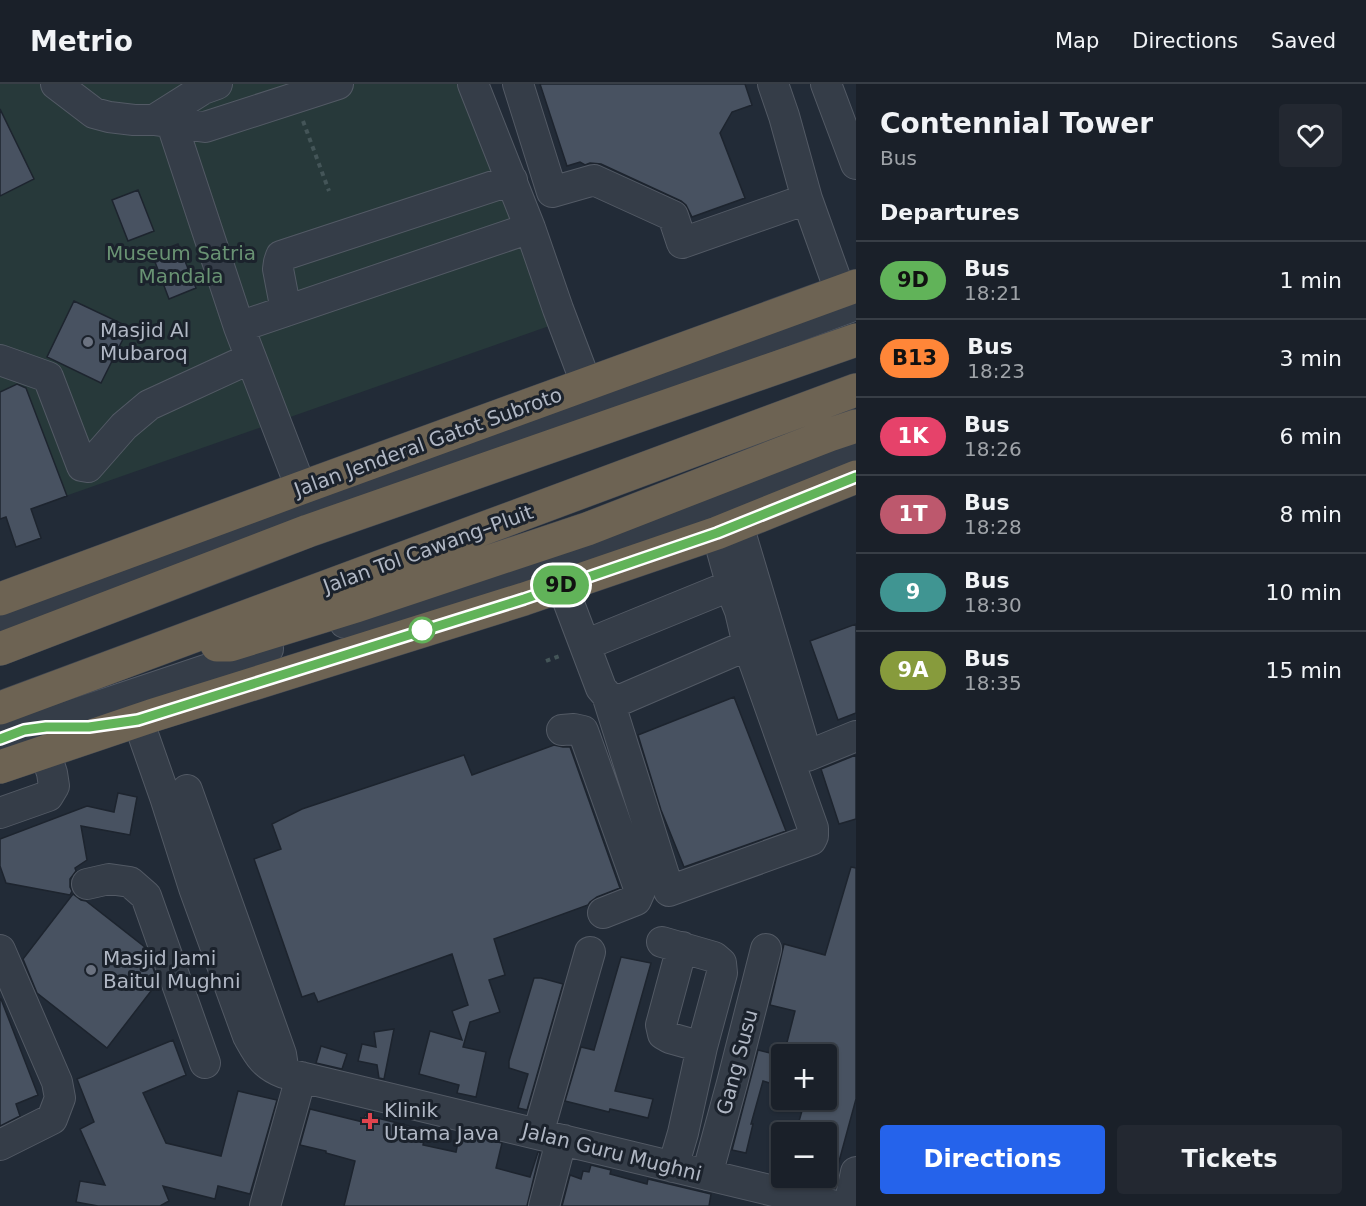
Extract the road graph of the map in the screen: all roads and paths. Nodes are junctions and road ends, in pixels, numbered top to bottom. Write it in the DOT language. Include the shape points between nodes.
graph roads {
  1 [pos="56,84"];
  2 [pos="217,84"];
  3 [pos="338,84"];
  4 [pos="473,84"];
  5 [pos="518,84"];
  6 [pos="773,84"];
  7 [pos="293,91"];
  8 [pos="829,92"];
  9 [pos="784,116"];
  10 [pos="164,118"];
  11 [pos="856,164"];
  12 [pos="512,180"];
  13 [pos="329,191"];
  14 [pos="807,199"];
  15 [pos="530,228"];
  16 [pos="851,294"];
  17 [pos="286,311"];
  18 [pos="239,327"];
  19 [pos="856,340"];
  20 [pos="251,358"];
  21 [pos="0,360"];
  22 [pos="586,384"];
  23 [pos="856,390"];
  24 [pos="856,426"];
  25 [pos="856,444"];
  26 [pos="855,480"];
  27 [pos="301,488"];
  28 [pos="727,529"];
  29 [pos="562,585"];
  30 [pos="732,585"];
  31 [pos="1,600"];
  32 [pos="170,644"];
  33 [pos="748,645"];
  34 [pos="0,649"];
  35 [pos="575,649"];
  36 [pos="546,662"];
  37 [pos="608,698"];
  38 [pos="0,708"];
  39 [pos="138,720"];
  40 [pos="562,730"];
  41 [pos="856,736"];
  42 [pos="23,740"];
  43 [pos="0,767"];
  44 [pos="187,790"];
  45 [pos="0,813"];
  46 [pos="87,884"];
  47 [pos="206,884"];
  48 [pos="603,913"];
  49 [pos="766,949"];
  50 [pos="0,950"];
  51 [pos="590,952"];
  52 [pos="231,990"];
  53 [pos="185,1007"];
  54 [pos="702,1047"];
  55 [pos="205,1063"];
  56 [pos="292,1075"];
  57 [pos="551,1137"];
  58 [pos="0,1145"];
  59 [pos="673,1167"];
  60 [pos="856,1172"];
  61 [pos="706,1175"];
  62 [pos="786,1200"];
  63 [pos="265,1206"];
  64 [pos="544,1206"];
  65 [pos="836,1206"];
  66 [pos="849,1206"];
  1 -- 10 [label="street" via="94,113 134,120"];
  2 -- 10 [label="street" via="203,89"];
  3 -- 7 [label="street"];
  4 -- 12 [label="street"];
  5 -- 14 [label="street" via="552,192 594,180 673,216 682,243"];
  6 -- 9 [label="street"];
  7 -- 10 [label="street" via="205,127"];
  7 -- 13 [label="path"];
  8 -- 9 [label="street" via="809,110"];
  8 -- 11 [label="street"];
  9 -- 14 [label="street"];
  10 -- 18 [label="street"];
  12 -- 15 [label="street"];
  12 -- 17 [label="street" via="281,256 278,269"];
  14 -- 16 [label="street"];
  15 -- 17 [label="street"];
  15 -- 22 [label="street"];
  16 -- 22 [label="highway, Jalan Jenderal Gatot Subroto"];
  16 -- 31 [label="street" via="181,554"];
  17 -- 18 [label="street"];
  18 -- 20 [label="street"];
  19 -- 34 [label="highway" via="308,531"];
  20 -- 21 [label="street" via="149,405 124,426 88,467 82,466 48,377"];
  20 -- 27 [label="street"];
  22 -- 27 [label="highway, Jalan Jenderal Gatot Subroto"];
  23 -- 32 [label="highway, Jalan Tol Cawang–Pluit"];
  24 -- 32 [label="highway" via="586,529 356,606 230,645"];
  25 -- 42 [label="street" via="732,503 581,561 343,624"];
  26 -- 28 [label="highway"];
  27 -- 31 [label="highway, Jalan Jenderal Gatot Subroto"];
  28 -- 29 [label="highway"];
  28 -- 30 [label="street"];
  28 -- 41 [label="street" via="807,756"];
  29 -- 35 [label="street"];
  29 -- 39 [label="highway"];
  30 -- 33 [label="street"];
  30 -- 35 [label="street"];
  32 -- 38 [label="highway, Jalan Tol Cawang–Pluit"];
  33 -- 37 [label="street" via="625,698"];
  33 -- 37 [label="street" via="813,828 812,840 669,891"];
  35 -- 36 [label="path"];
  35 -- 37 [label="street"];
  39 -- 42 [label="highway"];
  39 -- 47 [label="street" via="165,797"];
  40 -- 48 [label="street" via="583,731 640,891 636,900"];
  42 -- 43 [label="highway"];
  42 -- 45 [label="street" via="52,773 54,786 48,796"];
  44 -- 47 [label="street"];
  46 -- 53 [label="street" via="109,879 130,882 146,896"];
  47 -- 52 [label="street"];
  47 -- 56 [label="street"];
  49 -- 61 [label="street, Gang Susu"];
  50 -- 58 [label="street" via="57,1082 60,1098 52,1119"];
  51 -- 57 [label="street"];
  52 -- 53 [label="street"];
  52 -- 56 [label="street" via="259,1056 272,1068"];
  53 -- 55 [label="street"];
  54 -- 54 [label="street" via="663,1034 672,944 714,957 721,963 722,973"];
  54 -- 59 [label="street"];
  56 -- 57 [label="street, Jalan Guru Mughni"];
  56 -- 63 [label="street"];
  57 -- 59 [label="street, Jalan Guru Mughni"];
  57 -- 64 [label="street" via="559,1149"];
  59 -- 61 [label="street, Jalan Guru Mughni"];
  60 -- 66 [label="street"];
  61 -- 62 [label="street, Jalan Guru Mughni"];
  62 -- 65 [label="street, Jalan Guru Mughni"];
}
